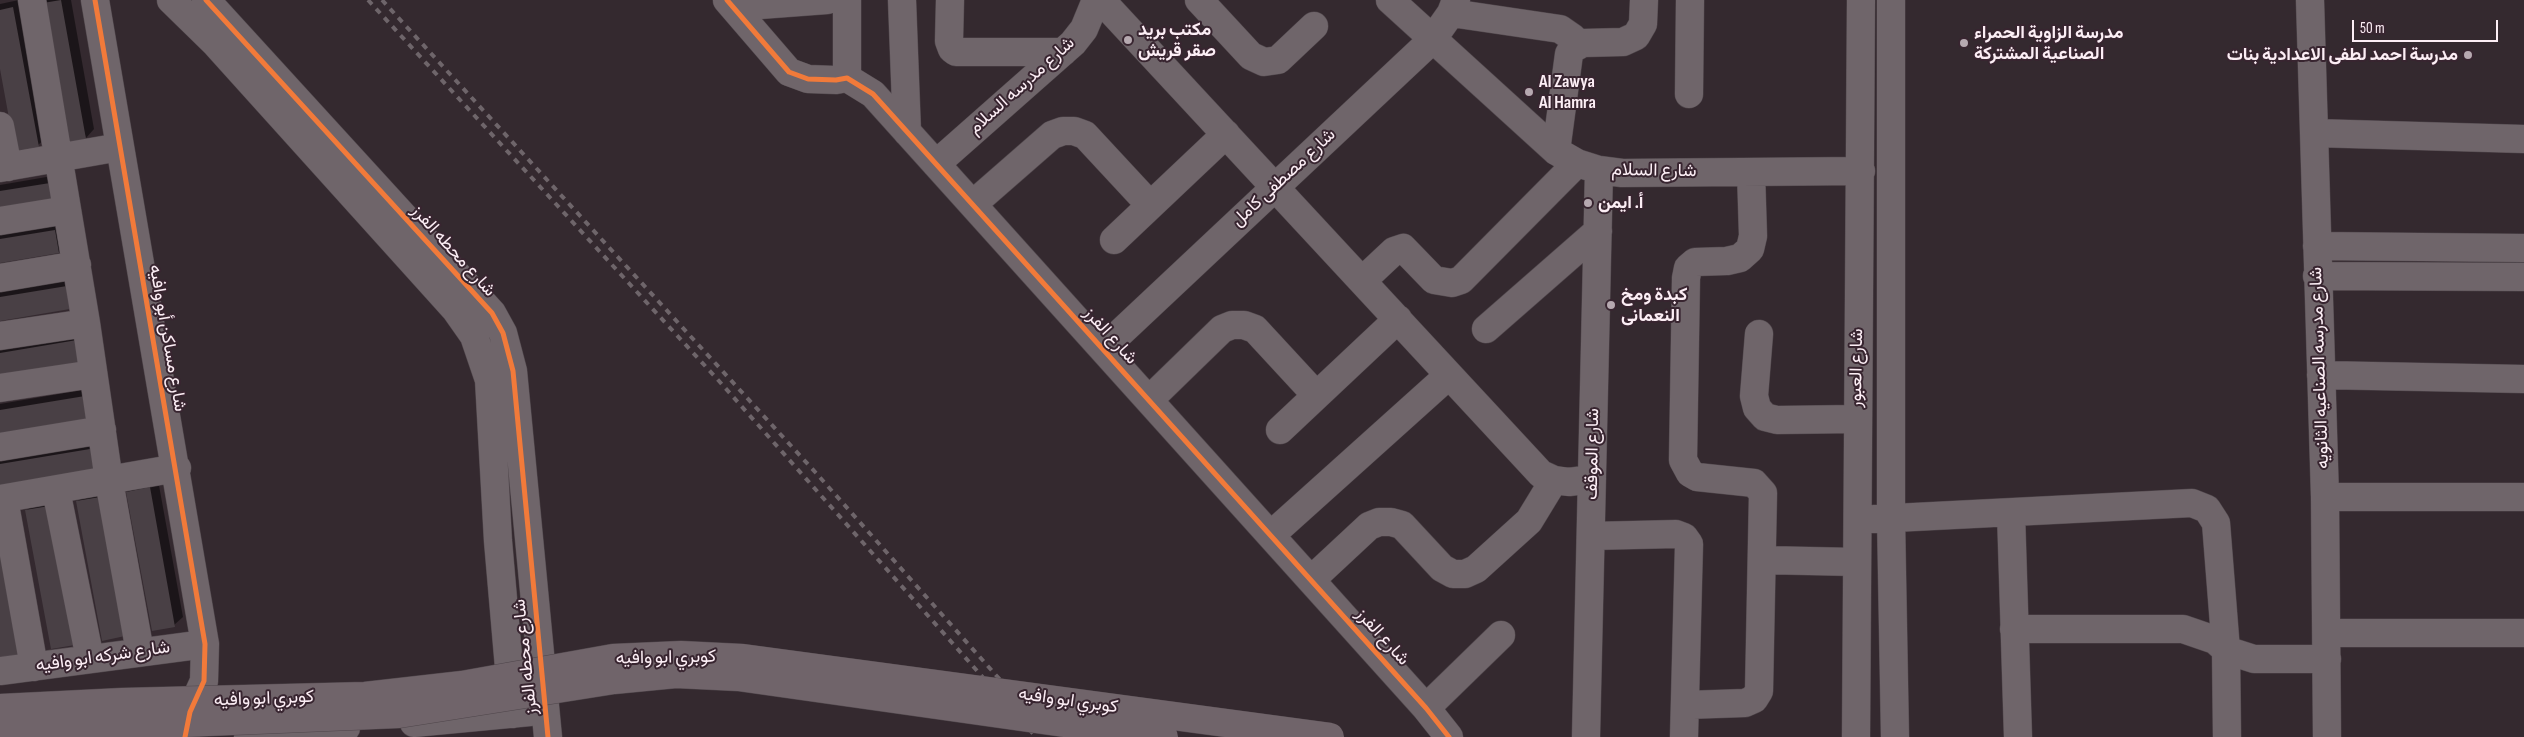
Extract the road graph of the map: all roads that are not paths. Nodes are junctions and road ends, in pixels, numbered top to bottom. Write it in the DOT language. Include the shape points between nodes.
graph roads {
  1 [pos="32,0"];
  2 [pos="95,0"];
  3 [pos="171,0"];
  4 [pos="206,0"];
  5 [pos="827,0"];
  6 [pos="847,0"];
  7 [pos="902,0"];
  8 [pos="950,0"];
  9 [pos="1096,0"];
  10 [pos="1101,0"];
  11 [pos="1198,0"];
  12 [pos="1390,0"];
  13 [pos="1644,0"];
  14 [pos="1690,0"];
  15 [pos="1861,0"];
  16 [pos="1890,0"];
  17 [pos="2310,0"];
  18 [pos="730,4"];
  19 [pos="1453,6"];
  20 [pos="1314,26"];
  21 [pos="1432,40"];
  22 [pos="1576,46"];
  23 [pos="1063,52"];
  24 [pos="847,78"];
  25 [pos="1689,94"];
  26 [pos="0,126"];
  27 [pos="907,132"];
  28 [pos="2314,133"];
  29 [pos="1226,134"];
  30 [pos="2524,139"];
  31 [pos="318,141"];
  32 [pos="120,148"];
  33 [pos="59,158"];
  34 [pos="1577,161"];
  35 [pos="936,164"];
  36 [pos="4,168"];
  37 [pos="1861,171"];
  38 [pos="1751,172"];
  39 [pos="1275,187"];
  40 [pos="973,204"];
  41 [pos="1150,205"];
  42 [pos="67,210"];
  43 [pos="0,221"];
  44 [pos="1598,231"];
  45 [pos="1114,240"];
  46 [pos="2317,246"];
  47 [pos="2524,248"];
  48 [pos="77,265"];
  49 [pos="2317,276"];
  50 [pos="2524,276"];
  51 [pos="0,278"];
  52 [pos="1362,281"];
  53 [pos="1398,319"];
  54 [pos="86,323"];
  55 [pos="1486,329"];
  56 [pos="1759,334"];
  57 [pos="0,336"];
  58 [pos="1103,349"];
  59 [pos="93,374"];
  60 [pos="1449,375"];
  61 [pos="2321,375"];
  62 [pos="2524,379"];
  63 [pos="0,388"];
  64 [pos="1316,395"];
  65 [pos="1149,400"];
  66 [pos="1856,419"];
  67 [pos="102,430"];
  68 [pos="1280,430"];
  69 [pos="0,446"];
  70 [pos="520,455"];
  71 [pos="493,456"];
  72 [pos="177,468"];
  73 [pos="1554,480"];
  74 [pos="1592,480"];
  75 [pos="109,481"];
  76 [pos="56,490"];
  77 [pos="2325,497"];
  78 [pos="2524,497"];
  79 [pos="2,499"];
  80 [pos="2011,513"];
  81 [pos="1891,518"];
  82 [pos="1857,519"];
  83 [pos="1271,535"];
  84 [pos="1591,536"];
  85 [pos="1762,560"];
  86 [pos="1856,562"];
  87 [pos="1311,580"];
  88 [pos="2014,628"];
  89 [pos="2524,633"];
  90 [pos="1501,635"];
  91 [pos="205,644"];
  92 [pos="2327,646"];
  93 [pos="2226,650"];
  94 [pos="140,652"];
  95 [pos="90,659"];
  96 [pos="34,667"];
  97 [pos="0,671"];
  98 [pos="1686,705"];
  99 [pos="0,708"];
  100 [pos="1426,708"];
  101 [pos="544,710"];
  102 [pos="513,714"];
  103 [pos="447,729"];
  104 [pos="0,732"];
  105 [pos="354,732"];
  106 [pos="185,737"];
  107 [pos="248,737"];
  108 [pos="548,737"];
  109 [pos="1164,737"];
  110 [pos="1330,737"];
  111 [pos="1449,737"];
  112 [pos="1586,737"];
  113 [pos="1684,737"];
  114 [pos="1856,737"];
  115 [pos="1894,737"];
  116 [pos="2018,737"];
  117 [pos="2227,737"];
  118 [pos="2328,737"];
  1 -- 33 [label="street"];
  2 -- 32 [label="street, شارع مساكن أبو وافيه"];
  3 -- 31 [label="street, شارع محطه الفرز"];
  4 -- 31 [label="street, شارع محطه الفرز"];
  5 -- 18 [label="street"];
  6 -- 24 [label="street"];
  7 -- 27 [label="street"];
  8 -- 23 [label="street" via="949,41 956,52"];
  9 -- 23 [label="street, شارع مدرسه السلام" via="1084,29"];
  10 -- 29 [label="street"];
  11 -- 20 [label="street" via="1251,56 1264,62 1278,60"];
  12 -- 21 [label="street"];
  13 -- 22 [label="street" via="1641,30 1630,40"];
  14 -- 25 [label="street"];
  15 -- 37 [label="street, شارع العبور"];
  16 -- 81 [label="street, شارع العبور"];
  17 -- 28 [label="street, شارع مدرسه الصناعيه الثانويه"];
  18 -- 24 [label="street" via="789,72 808,79"];
  19 -- 21 [label="street, شارع مصطفى كامل"];
  19 -- 22 [label="street" via="1560,29 1573,38"];
  21 -- 34 [label="street"];
  21 -- 39 [label="street, شارع مصطفى كامل"];
  22 -- 34 [label="street, شارع الموقف" via="1569,54"];
  23 -- 35 [label="street, شارع مدرسه السلام"];
  24 -- 27 [label="street, شارع الفرز" via="873,94"];
  26 -- 36 [label="street"];
  27 -- 35 [label="street, شارع الفرز"];
  28 -- 30 [label="street"];
  28 -- 46 [label="street, شارع مدرسه الصناعيه الثانويه"];
  29 -- 39 [label="street"];
  29 -- 41 [label="street"];
  31 -- 70 [label="street, شارع محطه الفرز" via="492,314 503,333 513,370"];
  31 -- 71 [label="street, شارع محطه الفرز" via="467,323 489,380"];
  32 -- 33 [label="street"];
  32 -- 72 [label="street, شارع مساكن أبو وافيه"];
  33 -- 36 [label="street"];
  33 -- 42 [label="street"];
  34 -- 38 [label="street, شارع السلام" via="1622,173"];
  34 -- 44 [label="street, شارع الموقف"];
  34 -- 52 [label="street" via="1461,280 1452,283 1434,280 1403,248 1394,251"];
  35 -- 40 [label="street, شارع الفرز"];
  37 -- 38 [label="street, شارع السلام"];
  37 -- 66 [label="street, شارع العبور"];
  38 -- 85 [label="street" via="1753,236 1750,249 1740,258 1695,262 1688,268 1683,460 1690,473 1697,477 1748,481 1760,487 1764,499"];
  39 -- 52 [label="street"];
  39 -- 58 [label="street, شارع مصطفى كامل"];
  40 -- 41 [label="street" via="1052,136 1062,131 1074,131 1085,135"];
  40 -- 58 [label="street, شارع الفرز"];
  41 -- 45 [label="street"];
  42 -- 43 [label="street"];
  42 -- 48 [label="street"];
  44 -- 55 [label="street"];
  44 -- 74 [label="street, شارع الموقف"];
  46 -- 47 [label="street"];
  46 -- 49 [label="street, شارع مدرسه الصناعيه الثانويه"];
  48 -- 51 [label="street"];
  48 -- 54 [label="street"];
  49 -- 50 [label="street"];
  49 -- 61 [label="street, شارع مدرسه الصناعيه الثانويه"];
  52 -- 53 [label="street"];
  53 -- 60 [label="street"];
  53 -- 64 [label="street"];
  54 -- 57 [label="street"];
  54 -- 59 [label="street"];
  56 -- 66 [label="street" via="1754,396 1757,408 1765,417 1777,420"];
  58 -- 65 [label="street, شارع الفرز"];
  59 -- 63 [label="street"];
  59 -- 67 [label="street"];
  60 -- 73 [label="street" via="1541,474"];
  60 -- 83 [label="street"];
  61 -- 62 [label="street"];
  61 -- 77 [label="street, شارع مدرسه الصناعيه الثانويه"];
  64 -- 65 [label="street" via="1255,329 1232,325 1222,329"];
  64 -- 68 [label="street"];
  65 -- 83 [label="street, شارع الفرز"];
  66 -- 82 [label="street, شارع العبور"];
  67 -- 69 [label="street"];
  67 -- 75 [label="street"];
  70 -- 71 [label="street"];
  70 -- 101 [label="street, شارع محطه الفرز"];
  71 -- 102 [label="street, شارع محطه الفرز"];
  72 -- 75 [label="street"];
  72 -- 91 [label="street, شارع مساكن أبو وافيه"];
  73 -- 74 [label="street"];
  73 -- 87 [label="street" via="1529,521 1476,570 1453,574 1442,568 1402,525 1379,522 1369,526"];
  74 -- 84 [label="street, شارع الموقف"];
  75 -- 76 [label="street"];
  75 -- 94 [label="street"];
  76 -- 79 [label="street"];
  76 -- 95 [label="street"];
  77 -- 78 [label="street"];
  77 -- 92 [label="street, شارع مدرسه الصناعيه الثانويه"];
  79 -- 96 [label="street"];
  80 -- 81 [label="street"];
  80 -- 88 [label="street"];
  80 -- 93 [label="street" via="2192,503 2207,509 2216,523"];
  81 -- 82 [label="street"];
  81 -- 115 [label="street, شارع العبور"];
  82 -- 86 [label="street, شارع العبور"];
  83 -- 87 [label="street, شارع الفرز"];
  84 -- 98 [label="street" via="1676,534 1689,544"];
  84 -- 112 [label="street, شارع الموقف"];
  85 -- 86 [label="street"];
  85 -- 98 [label="street" via="1759,691 1754,699 1745,703"];
  86 -- 114 [label="street, شارع العبور"];
  87 -- 100 [label="street, شارع الفرز"];
  88 -- 93 [label="street" via="2183,630 2215,640"];
  88 -- 116 [label="street"];
  89 -- 92 [label="street"];
  90 -- 100 [label="street"];
  91 -- 94 [label="street, شارع شركه ابو وافيه"];
  91 -- 106 [label="street, شارع مساكن أبو وافيه" via="204,681 190,712"];
  92 -- 93 [label="street" via="2254,659"];
  92 -- 118 [label="street, شارع مدرسه الصناعيه الثانويه"];
  93 -- 117 [label="street"];
  94 -- 95 [label="street, شارع شركه ابو وافيه"];
  95 -- 96 [label="street, شارع شركه ابو وافيه"];
  96 -- 97 [label="street, شارع شركه ابو وافيه"];
  98 -- 113 [label="street"];
  99 -- 110 [label="main road, كوبري ابو وافيه, bridge" via="373,695 462,684 613,658 682,655 742,658"];
  100 -- 111 [label="street, شارع الفرز"];
  101 -- 102 [label="street"];
  101 -- 108 [label="street, شارع محطه الفرز"];
  102 -- 103 [label="street"];
  103 -- 105 [label="street"];
  104 -- 109 [label="main road, كوبري ابو وافيه, bridge" via="398,714 622,679 676,674 738,677"];
  105 -- 107 [label="street"];
}
